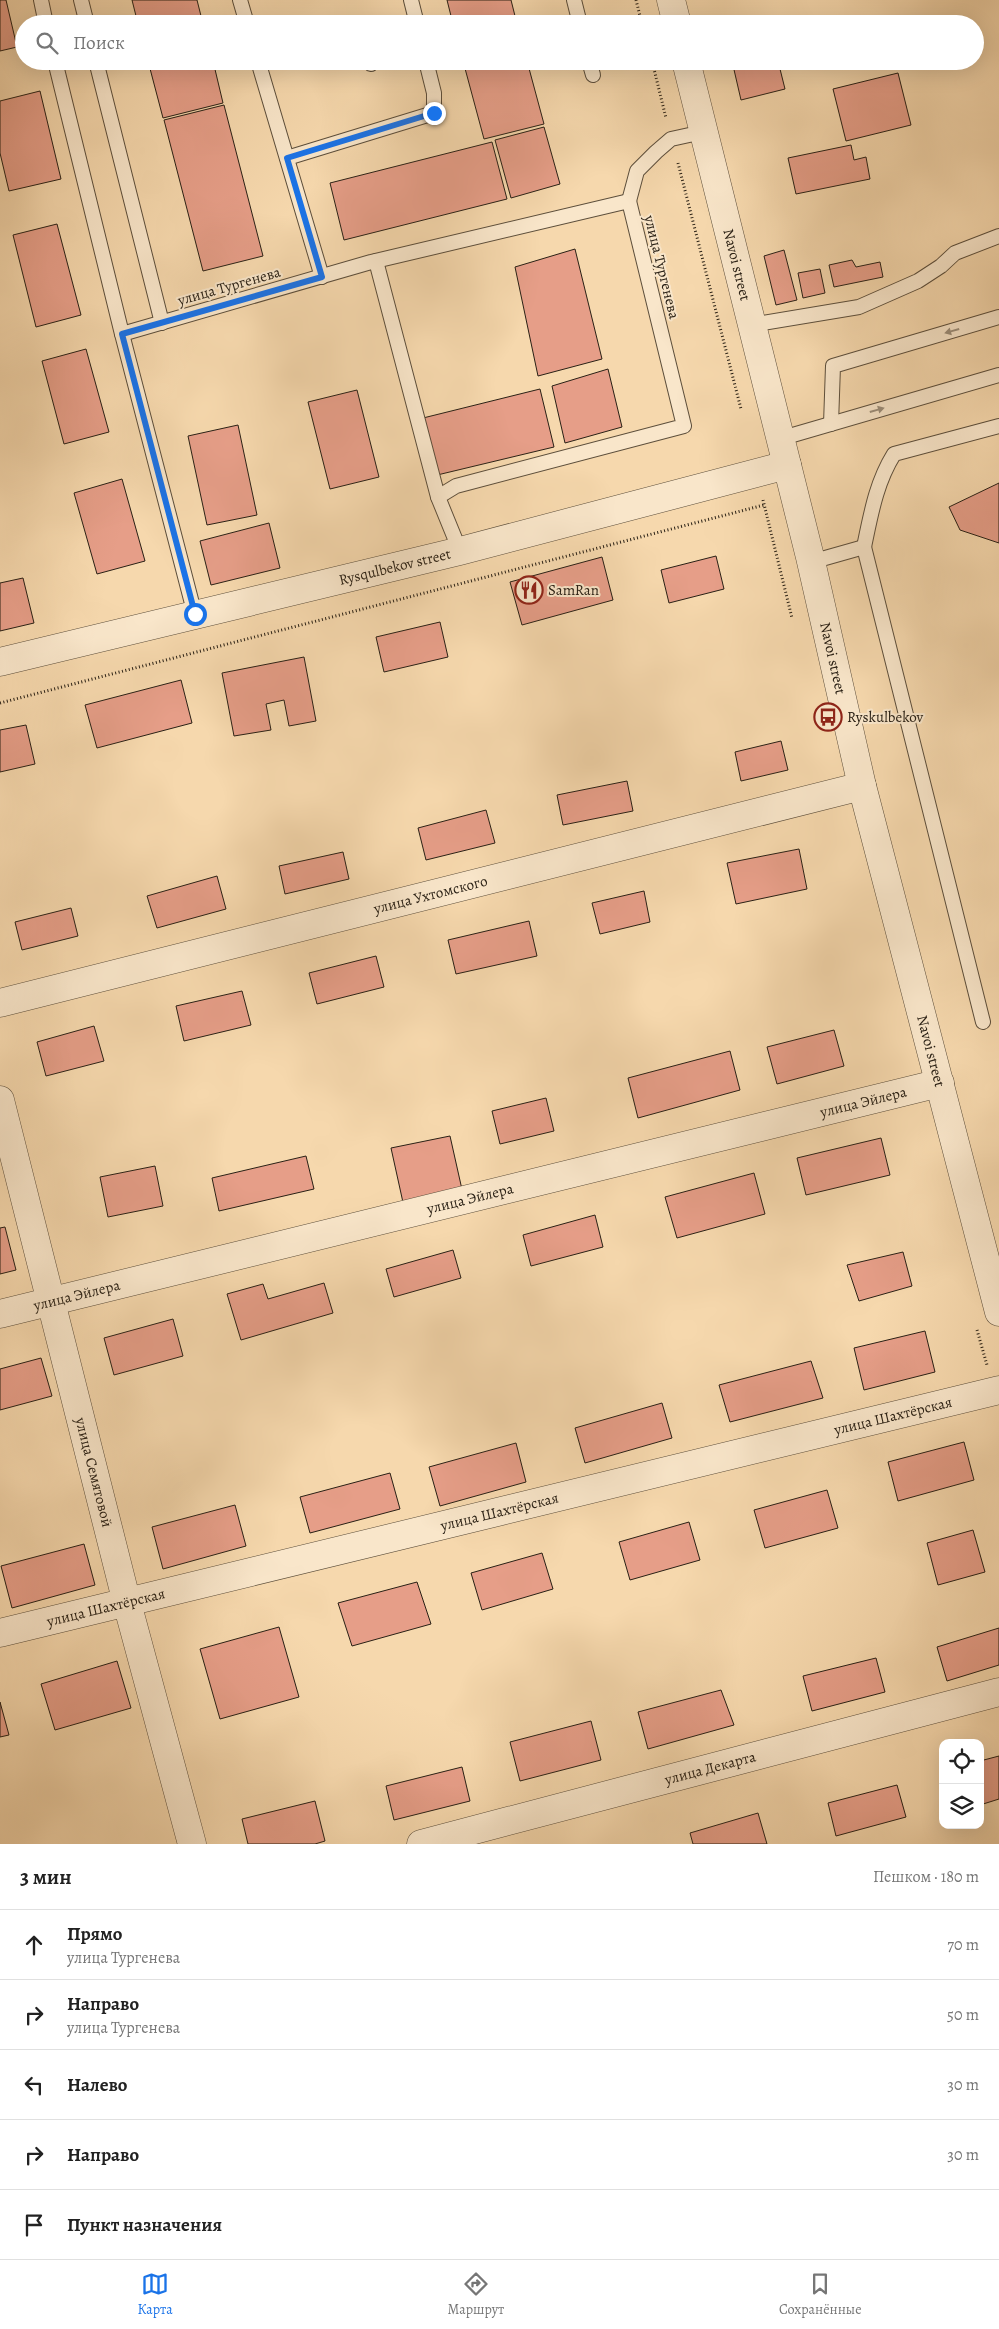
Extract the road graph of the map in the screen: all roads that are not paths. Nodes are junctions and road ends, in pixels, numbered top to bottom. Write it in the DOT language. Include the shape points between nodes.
graph roads {
  1 [pos="41,0"];
  2 [pos="81,0"];
  3 [pos="240,0"];
  4 [pos="411,0"];
  5 [pos="574,0"];
  6 [pos="671,0"];
  7 [pos="44,15"];
  8 [pos="85,15"];
  9 [pos="244,15"];
  10 [pos="415,15"];
  11 [pos="578,15"];
  12 [pos="675,15"];
  13 [pos="58,70"];
  14 [pos="98,70"];
  15 [pos="261,70"];
  16 [pos="428,70"];
  17 [pos="592,70"];
  18 [pos="688,70"];
  19 [pos="593,75"];
  20 [pos="704,132"];
  21 [pos="287,158"];
  22 [pos="629,201"];
  23 [pos="999,236"];
  24 [pos="376,261"];
  25 [pos="322,277"];
  26 [pos="999,317"];
  27 [pos="162,323"];
  28 [pos="751,325"];
  29 [pos="122,334"];
  30 [pos="999,375"];
  31 [pos="831,424"];
  32 [pos="999,426"];
  33 [pos="779,439"];
  34 [pos="787,465"];
  35 [pos="438,497"];
  36 [pos="864,547"];
  37 [pos="460,551"];
  38 [pos="811,562"];
  39 [pos="195,614"];
  40 [pos="0,662"];
  41 [pos="862,786"];
  42 [pos="0,1004"];
  43 [pos="982,1022"];
  44 [pos="940,1083"];
  45 [pos="0,1100"];
  46 [pos="51,1303"];
  47 [pos="999,1312"];
  48 [pos="0,1314"];
  49 [pos="999,1390"];
  50 [pos="127,1603"];
  51 [pos="0,1633"];
  52 [pos="999,1692"];
  53 [pos="192,1844"];
  54 [pos="421,1844"];
  1 -- 7 [label="lane"];
  2 -- 8 [label="lane"];
  3 -- 9 [label="lane"];
  4 -- 10 [label="lane"];
  5 -- 11 [label="lane"];
  6 -- 12 [label="street"];
  13 -- 29 [label="lane"];
  14 -- 27 [label="lane"];
  15 -- 21 [label="lane"];
  16 -- 21 [label="lane" via="434,93 434,113"];
  17 -- 19 [label="lane"];
  18 -- 20 [label="street, Navoi street"];
  20 -- 22 [label="lane" via="671,139 637,171"];
  20 -- 28 [label="street, Navoi street"];
  21 -- 25 [label="lane"];
  22 -- 24 [label="lane, улица Тургенева"];
  22 -- 35 [label="lane, улица Тургенева" via="684,426 456,486"];
  23 -- 28 [label="lane" via="955,253 918,282 859,307"];
  24 -- 25 [label="lane, улица Тургенева"];
  24 -- 35 [label="lane"];
  25 -- 27 [label="lane, улица Тургенева"];
  26 -- 31 [label="lane, one-way" via="833,366"];
  27 -- 29 [label="lane, улица Тургенева"];
  28 -- 33 [label="street, Navoi street"];
  29 -- 39 [label="lane"];
  31 -- 30 [label="lane, one-way"];
  31 -- 33 [label="lane"];
  32 -- 36 [label="lane" via="894,454 873,503"];
  33 -- 34 [label="street, Navoi street"];
  34 -- 37 [label="street, Rysqulbekov street"];
  34 -- 38 [label="street, Navoi street"];
  35 -- 37 [label="lane"];
  36 -- 38 [label="lane"];
  36 -- 43 [label="lane"];
  37 -- 39 [label="street, Rysqulbekov street"];
  38 -- 41 [label="street, Navoi street"];
  39 -- 40 [label="street, Rysqulbekov street"];
  41 -- 42 [label="street, улица Ухтомского"];
  41 -- 44 [label="street, Navoi street"];
  44 -- 46 [label="street, улица Эйлера"];
  44 -- 47 [label="street, Navoi street"];
  45 -- 46 [label="street, улица Семятовой"];
  46 -- 48 [label="street, улица Эйлера"];
  46 -- 50 [label="street, улица Семятовой"];
  49 -- 50 [label="street, улица Шахтёрская"];
  50 -- 51 [label="street, улица Шахтёрская"];
  50 -- 53 [label="street, улица Семятовой"];
  52 -- 54 [label="street, улица Декарта"];
}
